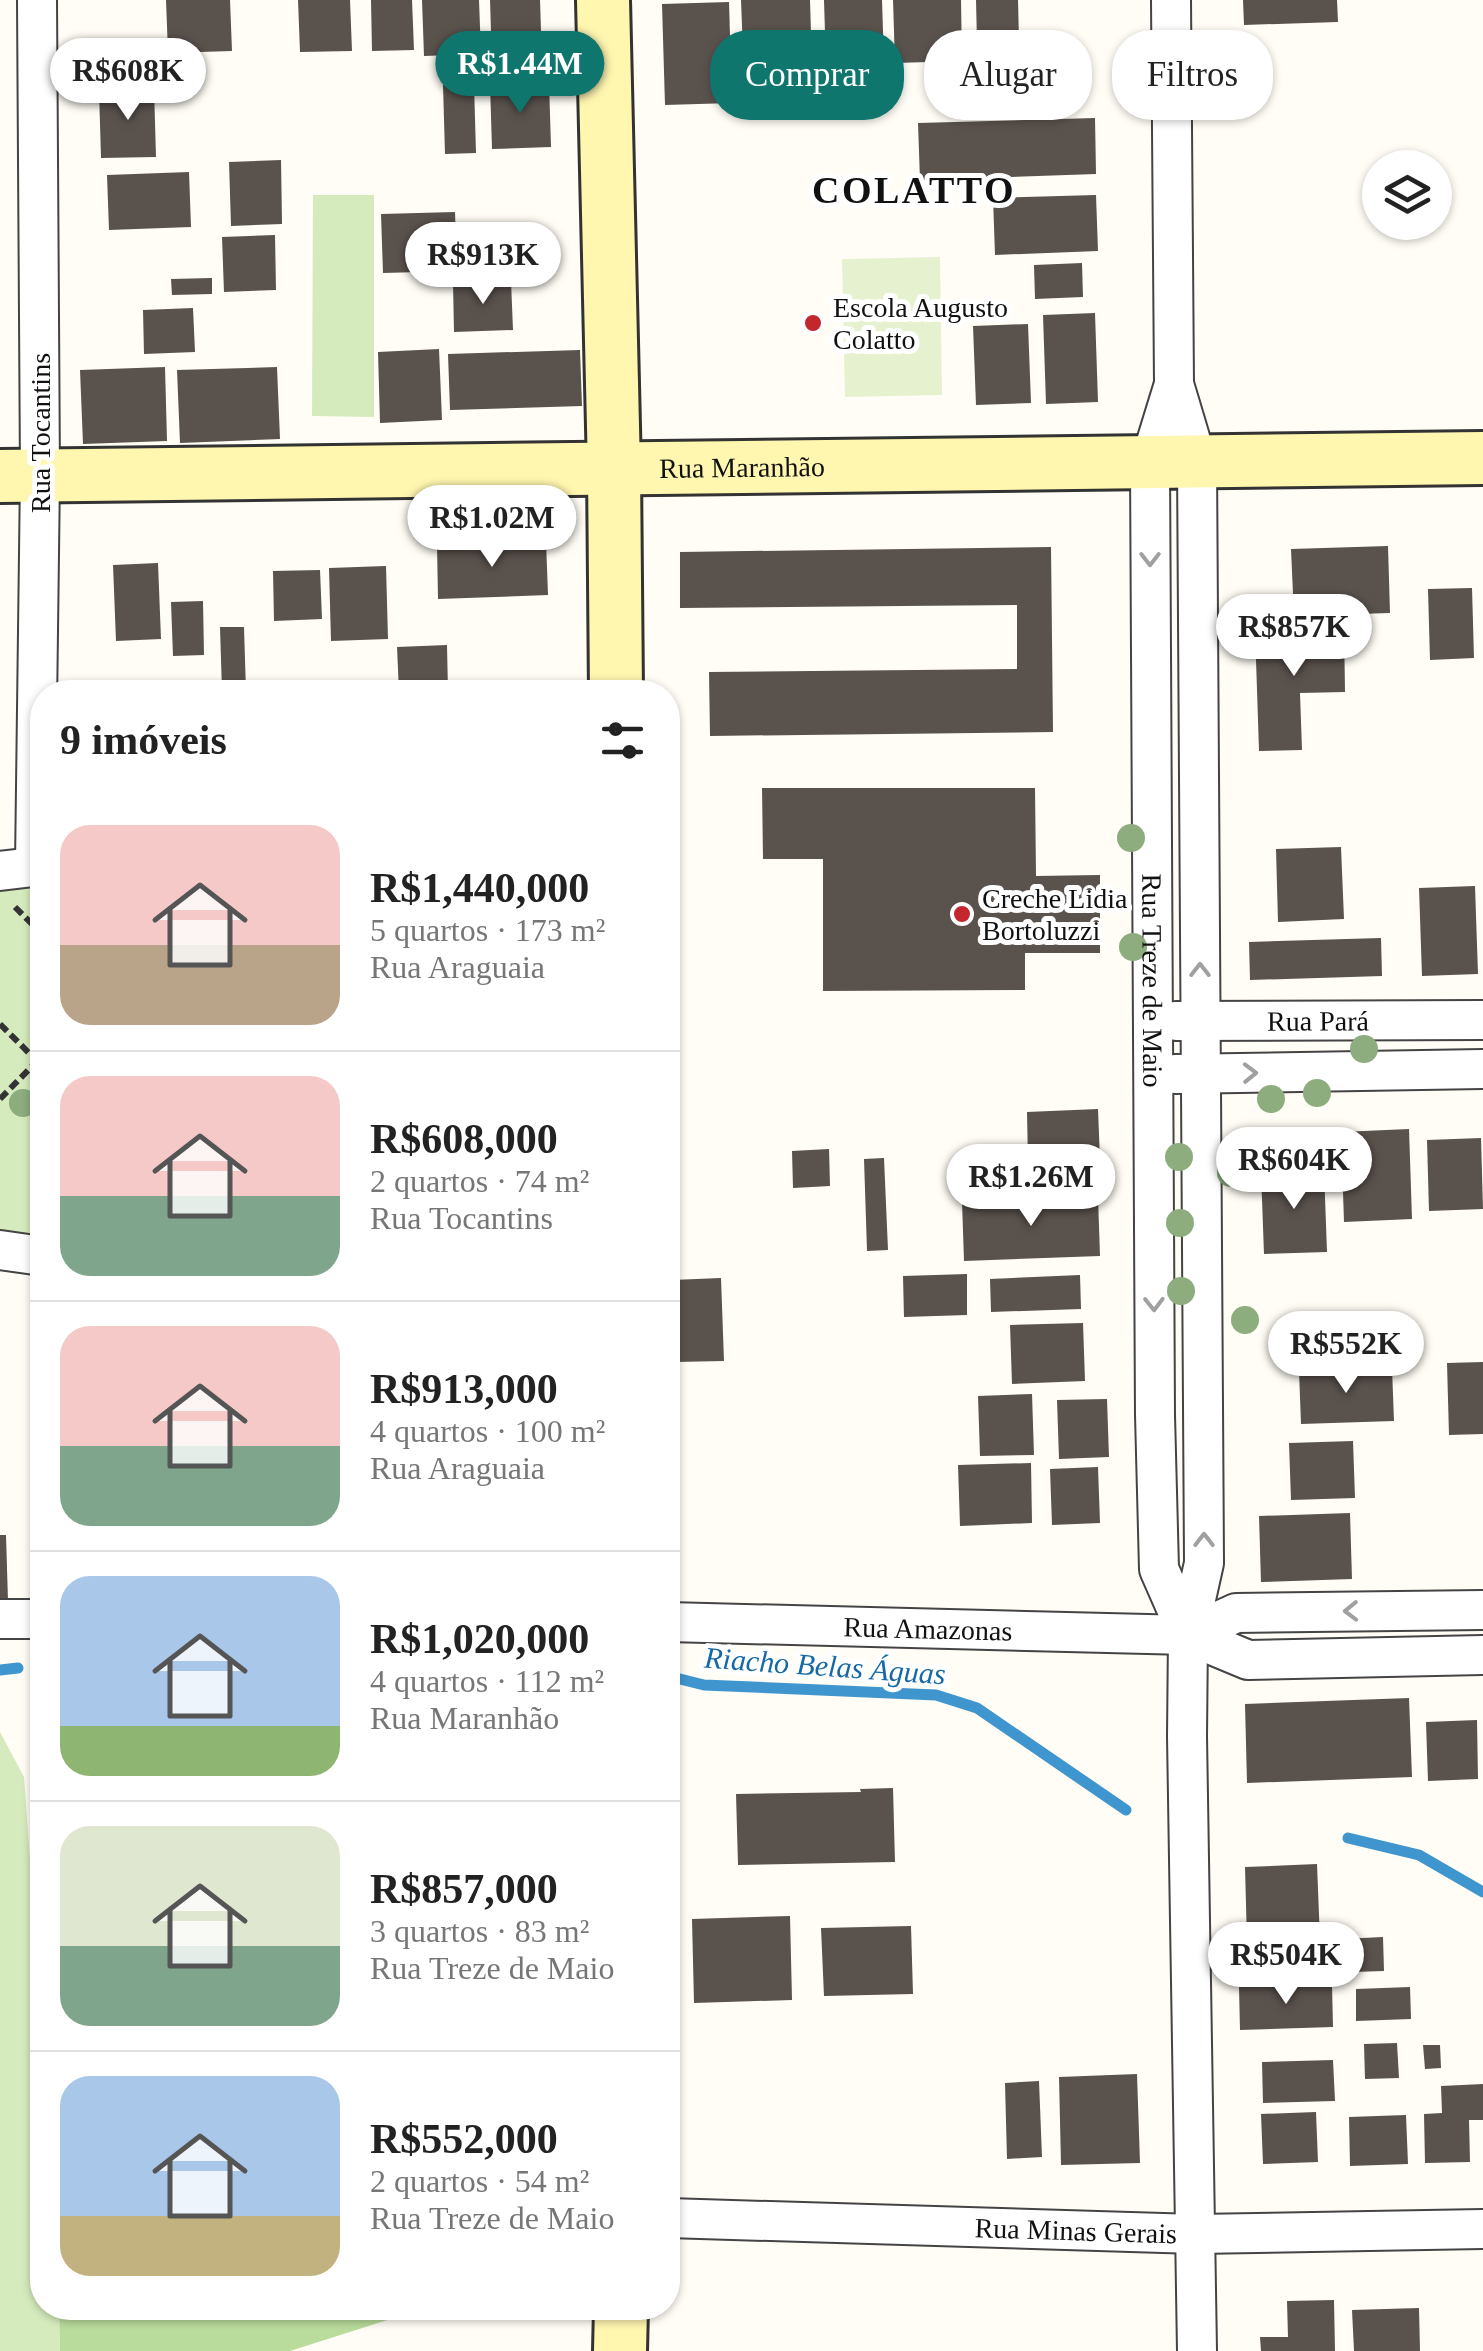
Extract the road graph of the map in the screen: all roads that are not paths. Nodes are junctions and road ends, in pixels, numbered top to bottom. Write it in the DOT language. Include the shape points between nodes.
graph roads {
  1 [pos="37,0"];
  2 [pos="603,0"];
  3 [pos="1171,0"];
  4 [pos="1483,458"];
  5 [pos="1174,462"];
  6 [pos="614,469"];
  7 [pos="20,476"];
  8 [pos="616,680"];
  9 [pos="1200,779"];
  10 [pos="1150,781"];
  11 [pos="22,876"];
  12 [pos="1200,1020"];
  13 [pos="1413,1020"];
  14 [pos="1483,1020"];
  15 [pos="1152,1021"];
  16 [pos="1483,1069"];
  17 [pos="1411,1070"];
  18 [pos="1152,1073"];
  19 [pos="1201,1074"];
  20 [pos="0,1250"];
  21 [pos="30,1254"];
  22 [pos="1202,1255"];
  23 [pos="1154,1256"];
  24 [pos="1156,1416"];
  25 [pos="1204,1416"];
  26 [pos="1427,1610"];
  27 [pos="1483,1610"];
  28 [pos="30,1618"];
  29 [pos="0,1619"];
  30 [pos="680,1622"];
  31 [pos="1188,1636"];
  32 [pos="1483,1655"];
  33 [pos="1427,1656"];
  34 [pos="680,2218"];
  35 [pos="1483,2230"];
  36 [pos="1196,2234"];
  37 [pos="621,2320"];
  38 [pos="620,2351"];
  39 [pos="1197,2351"];
  1 -- 7 [label="street, Rua Tocantins"];
  2 -- 6 [label="street"];
  3 -- 5 [label="street, Rua Treze de Maio"];
  4 -- 5 [label="street, Rua Maranhão"];
  5 -- 6 [label="street, Rua Maranhão"];
  5 -- 9 [label="street, Rua Treze de Maio"];
  5 -- 10 [label="street, Rua Treze de Maio, one-way"];
  6 -- 7 [label="street, Rua Maranhão"];
  6 -- 8 [label="street"];
  7 -- 11 [label="street, Rua Tocantins"];
  9 -- 10 [label="street"];
  12 -- 9 [label="street, Rua Treze de Maio, one-way"];
  10 -- 15 [label="street, Rua Treze de Maio"];
  12 -- 13 [label="street, Rua Pará"];
  12 -- 15 [label="street, Rua Pará"];
  12 -- 19 [label="street, Rua Treze de Maio"];
  13 -- 14 [label="street, Rua Pará"];
  13 -- 17 [label="street"];
  15 -- 18 [label="street, Rua Treze de Maio"];
  16 -- 17 [label="street, Rua Pará"];
  19 -- 17 [label="street, Rua Pará, one-way"];
  18 -- 19 [label="street, Rua Pará"];
  18 -- 23 [label="street, Rua Treze de Maio"];
  19 -- 22 [label="street, Rua Treze de Maio"];
  20 -- 21 [label="street"];
  22 -- 23 [label="street"];
  22 -- 25 [label="street, Rua Treze de Maio"];
  23 -- 24 [label="street, Rua Treze de Maio, one-way"];
  24 -- 25 [label="street"];
  24 -- 31 [label="street, Rua Treze de Maio" via="1159,1569"];
  31 -- 25 [label="street, Rua Treze de Maio, one-way" via="1204,1563"];
  26 -- 27 [label="street, Rua Amazonas"];
  26 -- 31 [label="street, Rua Amazonas, one-way" via="1236,1613"];
  26 -- 33 [label="street"];
  28 -- 29 [label="street"];
  30 -- 31 [label="street, Rua Amazonas"];
  31 -- 33 [label="street, Rua Amazonas" via="1248,1660"];
  31 -- 36 [label="street, Rua Treze de Maio"];
  32 -- 33 [label="street, Rua Amazonas"];
  34 -- 36 [label="street, Rua Minas Gerais"];
  35 -- 36 [label="street, Rua Minas Gerais"];
  36 -- 39 [label="street, Rua Treze de Maio"];
  37 -- 38 [label="street"];
}
